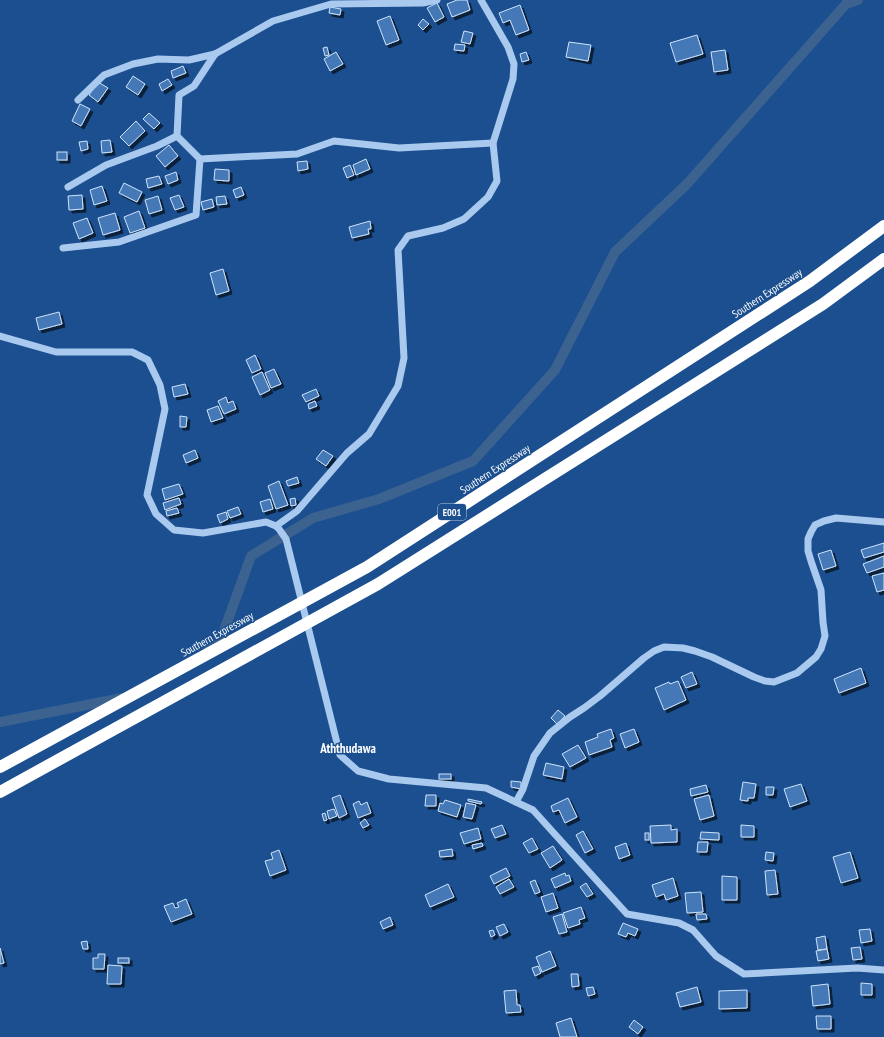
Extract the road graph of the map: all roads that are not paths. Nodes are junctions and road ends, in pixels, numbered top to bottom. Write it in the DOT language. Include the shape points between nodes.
graph roads {
  1 [pos="437,0"];
  2 [pos="481,0"];
  3 [pos="215,54"];
  4 [pos="78,100"];
  5 [pos="177,136"];
  6 [pos="493,143"];
  7 [pos="200,159"];
  8 [pos="68,187"];
  9 [pos="884,226"];
  10 [pos="62,248"];
  11 [pos="884,259"];
  12 [pos="0,336"];
  13 [pos="884,522"];
  14 [pos="277,527"];
  15 [pos="0,767"];
  16 [pos="0,792"];
  17 [pos="516,802"];
  18 [pos="884,970"];
  1 -- 3 [label="street" via="423,3 331,4 273,21"];
  2 -- 6 [label="street" via="508,47 514,64 513,79"];
  3 -- 4 [label="street" via="189,60 158,59 133,64 104,75"];
  3 -- 5 [label="street" via="194,86 179,95"];
  5 -- 7 [label="street"];
  5 -- 8 [label="street" via="106,166"];
  6 -- 7 [label="street" via="399,148 334,141 297,154"];
  6 -- 14 [label="street" via="497,181 488,197 464,219 444,228 408,236 398,250 404,358 398,386 369,434 347,453 297,511"];
  7 -- 10 [label="street" via="196,215 120,242"];
  9 -- 15 [label="highway, Southern Expressway / E001" via="810,281 367,567"];
  11 -- 16 [label="highway, E001" via="823,304 378,584"];
  12 -- 14 [label="street" via="56,352 132,352 148,360 160,385 165,409 147,495 156,514 174,530 203,533 266,522"];
  13 -- 17 [label="street" via="836,518 815,525 808,539 808,551 821,590 825,636 822,649 816,657 797,673 774,682 764,681 695,650 664,648 654,651 550,733 534,756"];
  14 -- 17 [label="street" via="286,539 340,755 358,770 389,778 486,788"];
  17 -- 18 [label="street" via="533,810 627,914 679,923 694,930 716,956 744,974 857,968"];
}
